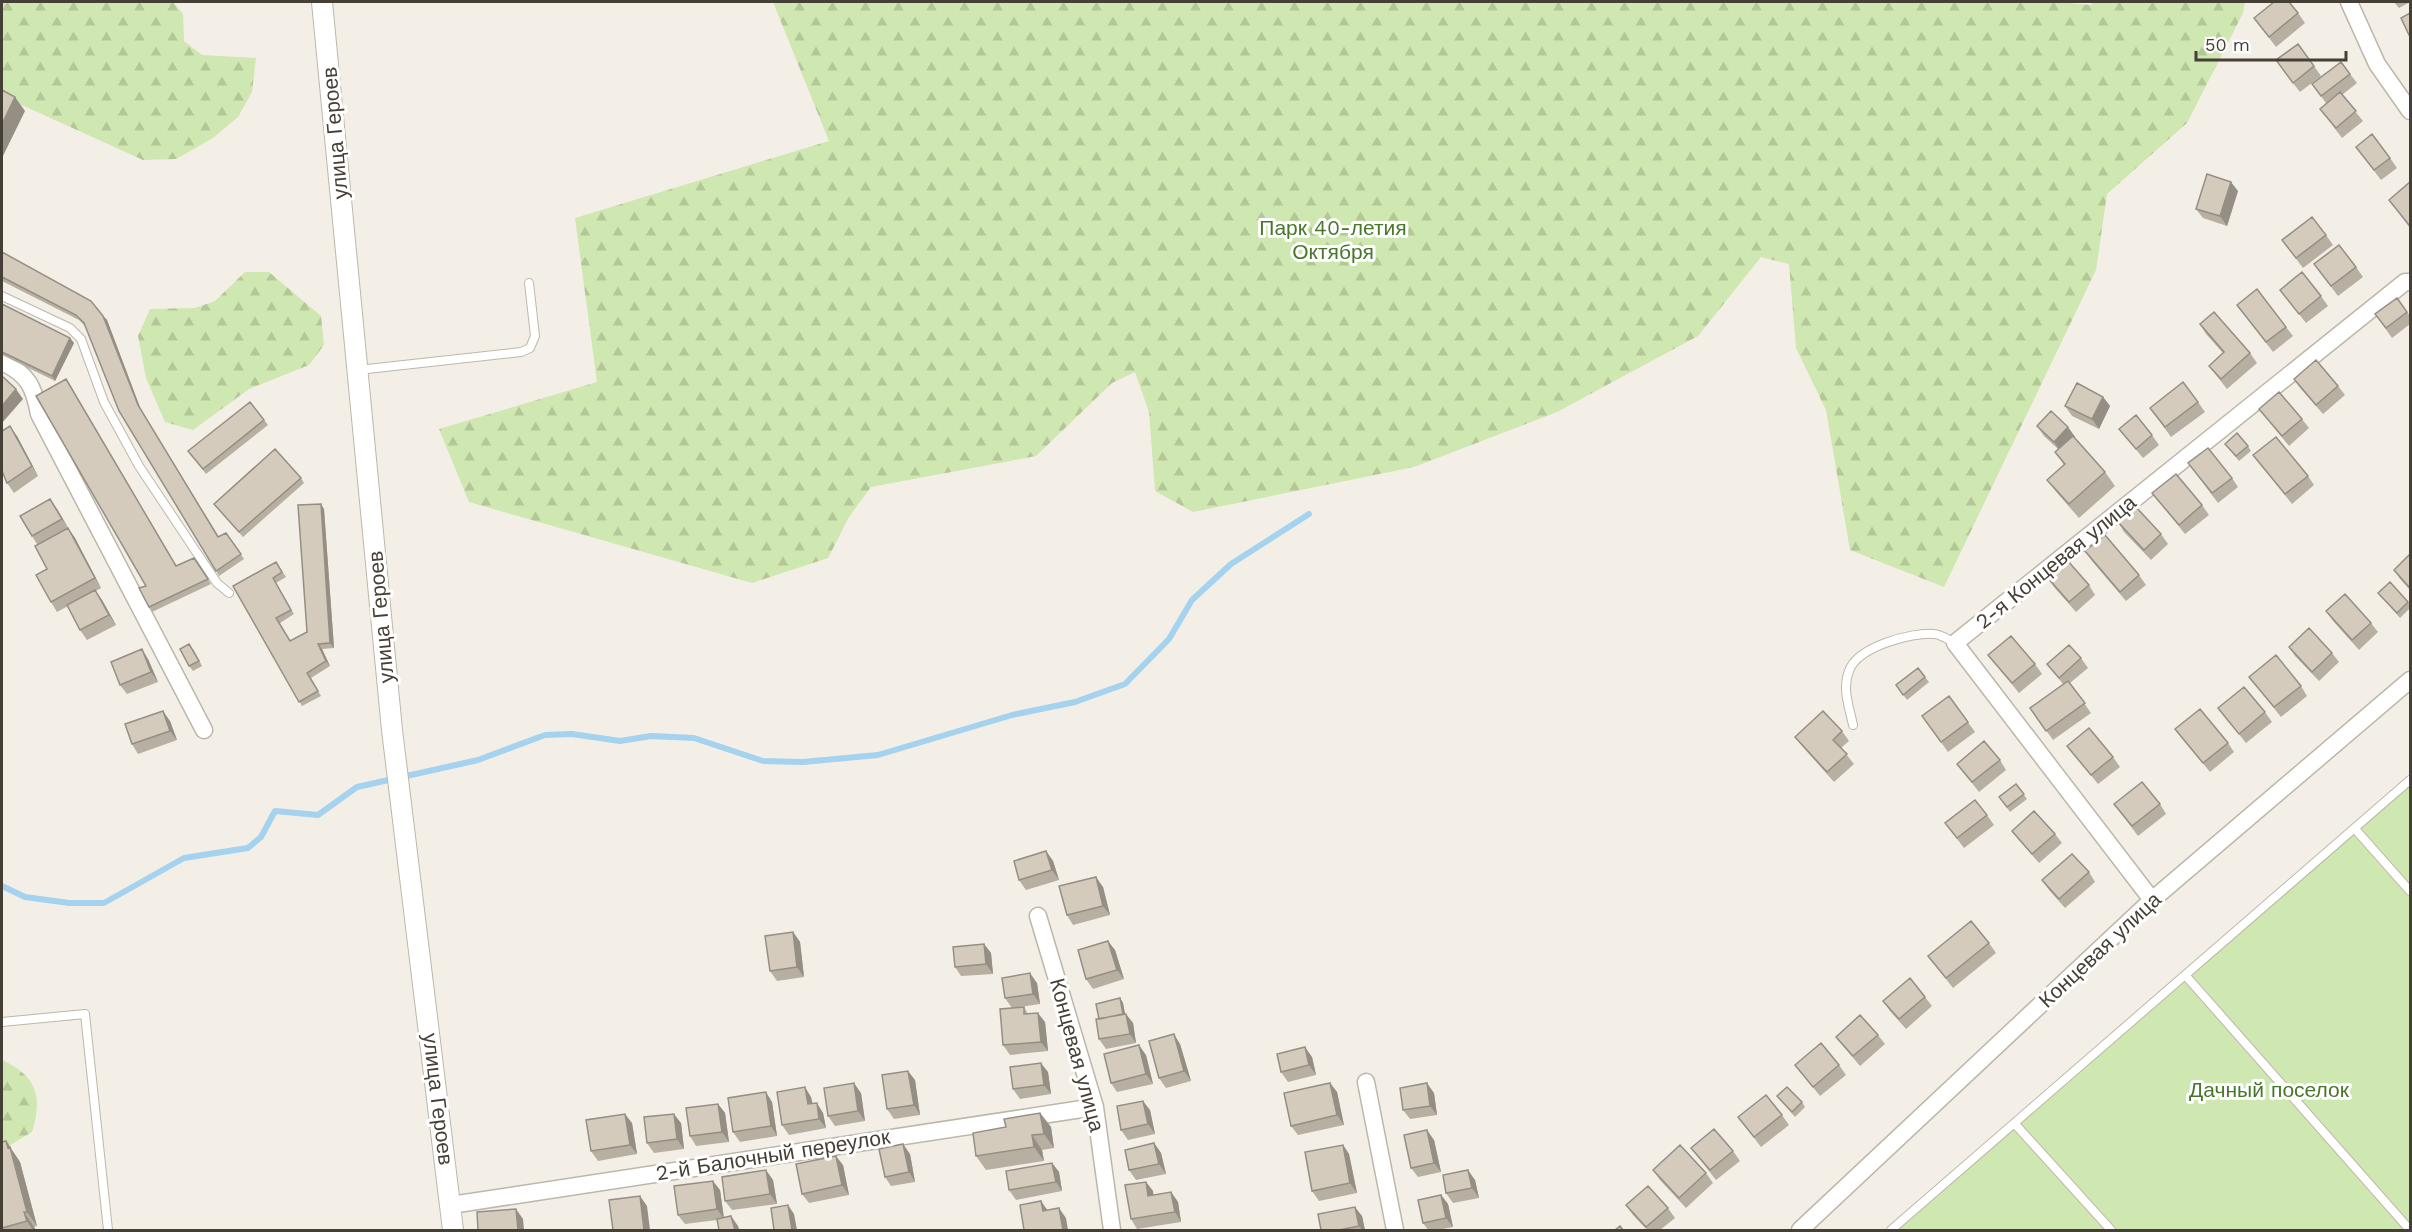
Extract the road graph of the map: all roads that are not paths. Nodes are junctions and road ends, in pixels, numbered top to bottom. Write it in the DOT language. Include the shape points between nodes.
graph roads {
  1 [pos="322,2"];
  2 [pos="2349,2"];
  3 [pos="2410,111"];
  4 [pos="2410,282"];
  5 [pos="529,283"];
  6 [pos="2,296"];
  7 [pos="2,362"];
  8 [pos="357,370"];
  9 [pos="230,593"];
  10 [pos="1955,643"];
  11 [pos="2410,680"];
  12 [pos="1853,725"];
  13 [pos="204,730"];
  14 [pos="2410,780"];
  15 [pos="2356,830"];
  16 [pos="2410,891"];
  17 [pos="2152,900"];
  18 [pos="1038,916"];
  19 [pos="2186,976"];
  20 [pos="2,1022"];
  21 [pos="1366,1083"];
  22 [pos="1095,1107"];
  23 [pos="2015,1124"];
  24 [pos="451,1205"];
  25 [pos="108,1230"];
  26 [pos="453,1230"];
  27 [pos="1112,1230"];
  28 [pos="1395,1230"];
  29 [pos="1800,1230"];
  30 [pos="1891,1230"];
  31 [pos="2110,1230"];
  32 [pos="2410,1230"];
  1 -- 8 [label="street, улица Героев"];
  2 -- 3 [label="street" via="2377,64"];
  4 -- 10 [label="street, 2-я Концевая улица" via="2405,282"];
  5 -- 8 [label="lane" via="535,336 530,348"];
  6 -- 9 [label="lane" via="70,328 81,339 104,402 139,466 217,583"];
  7 -- 13 [label="street" via="25,375 34,388 39,414"];
  8 -- 24 [label="street, улица Героев" via="392,730"];
  10 -- 12 [label="lane" via="1935,634 1884,643 1860,654 1849,668 1844,688"];
  10 -- 17 [label="street, 2-я Концевая улица"];
  11 -- 17 [label="street, Концевая улица"];
  14 -- 15 [label="lane"];
  15 -- 16 [label="lane"];
  15 -- 19 [label="lane"];
  17 -- 29 [label="street, Концевая улица"];
  18 -- 22 [label="street, Концевая улица"];
  19 -- 23 [label="lane"];
  19 -- 32 [label="lane"];
  20 -- 25 [label="lane" via="84,1014"];
  21 -- 28 [label="street"];
  22 -- 24 [label="street, 2-й Балочный переулок"];
  22 -- 27 [label="street, Концевая улица"];
  23 -- 30 [label="lane"];
  23 -- 31 [label="lane"];
  24 -- 26 [label="street, улица Героев"];
}
